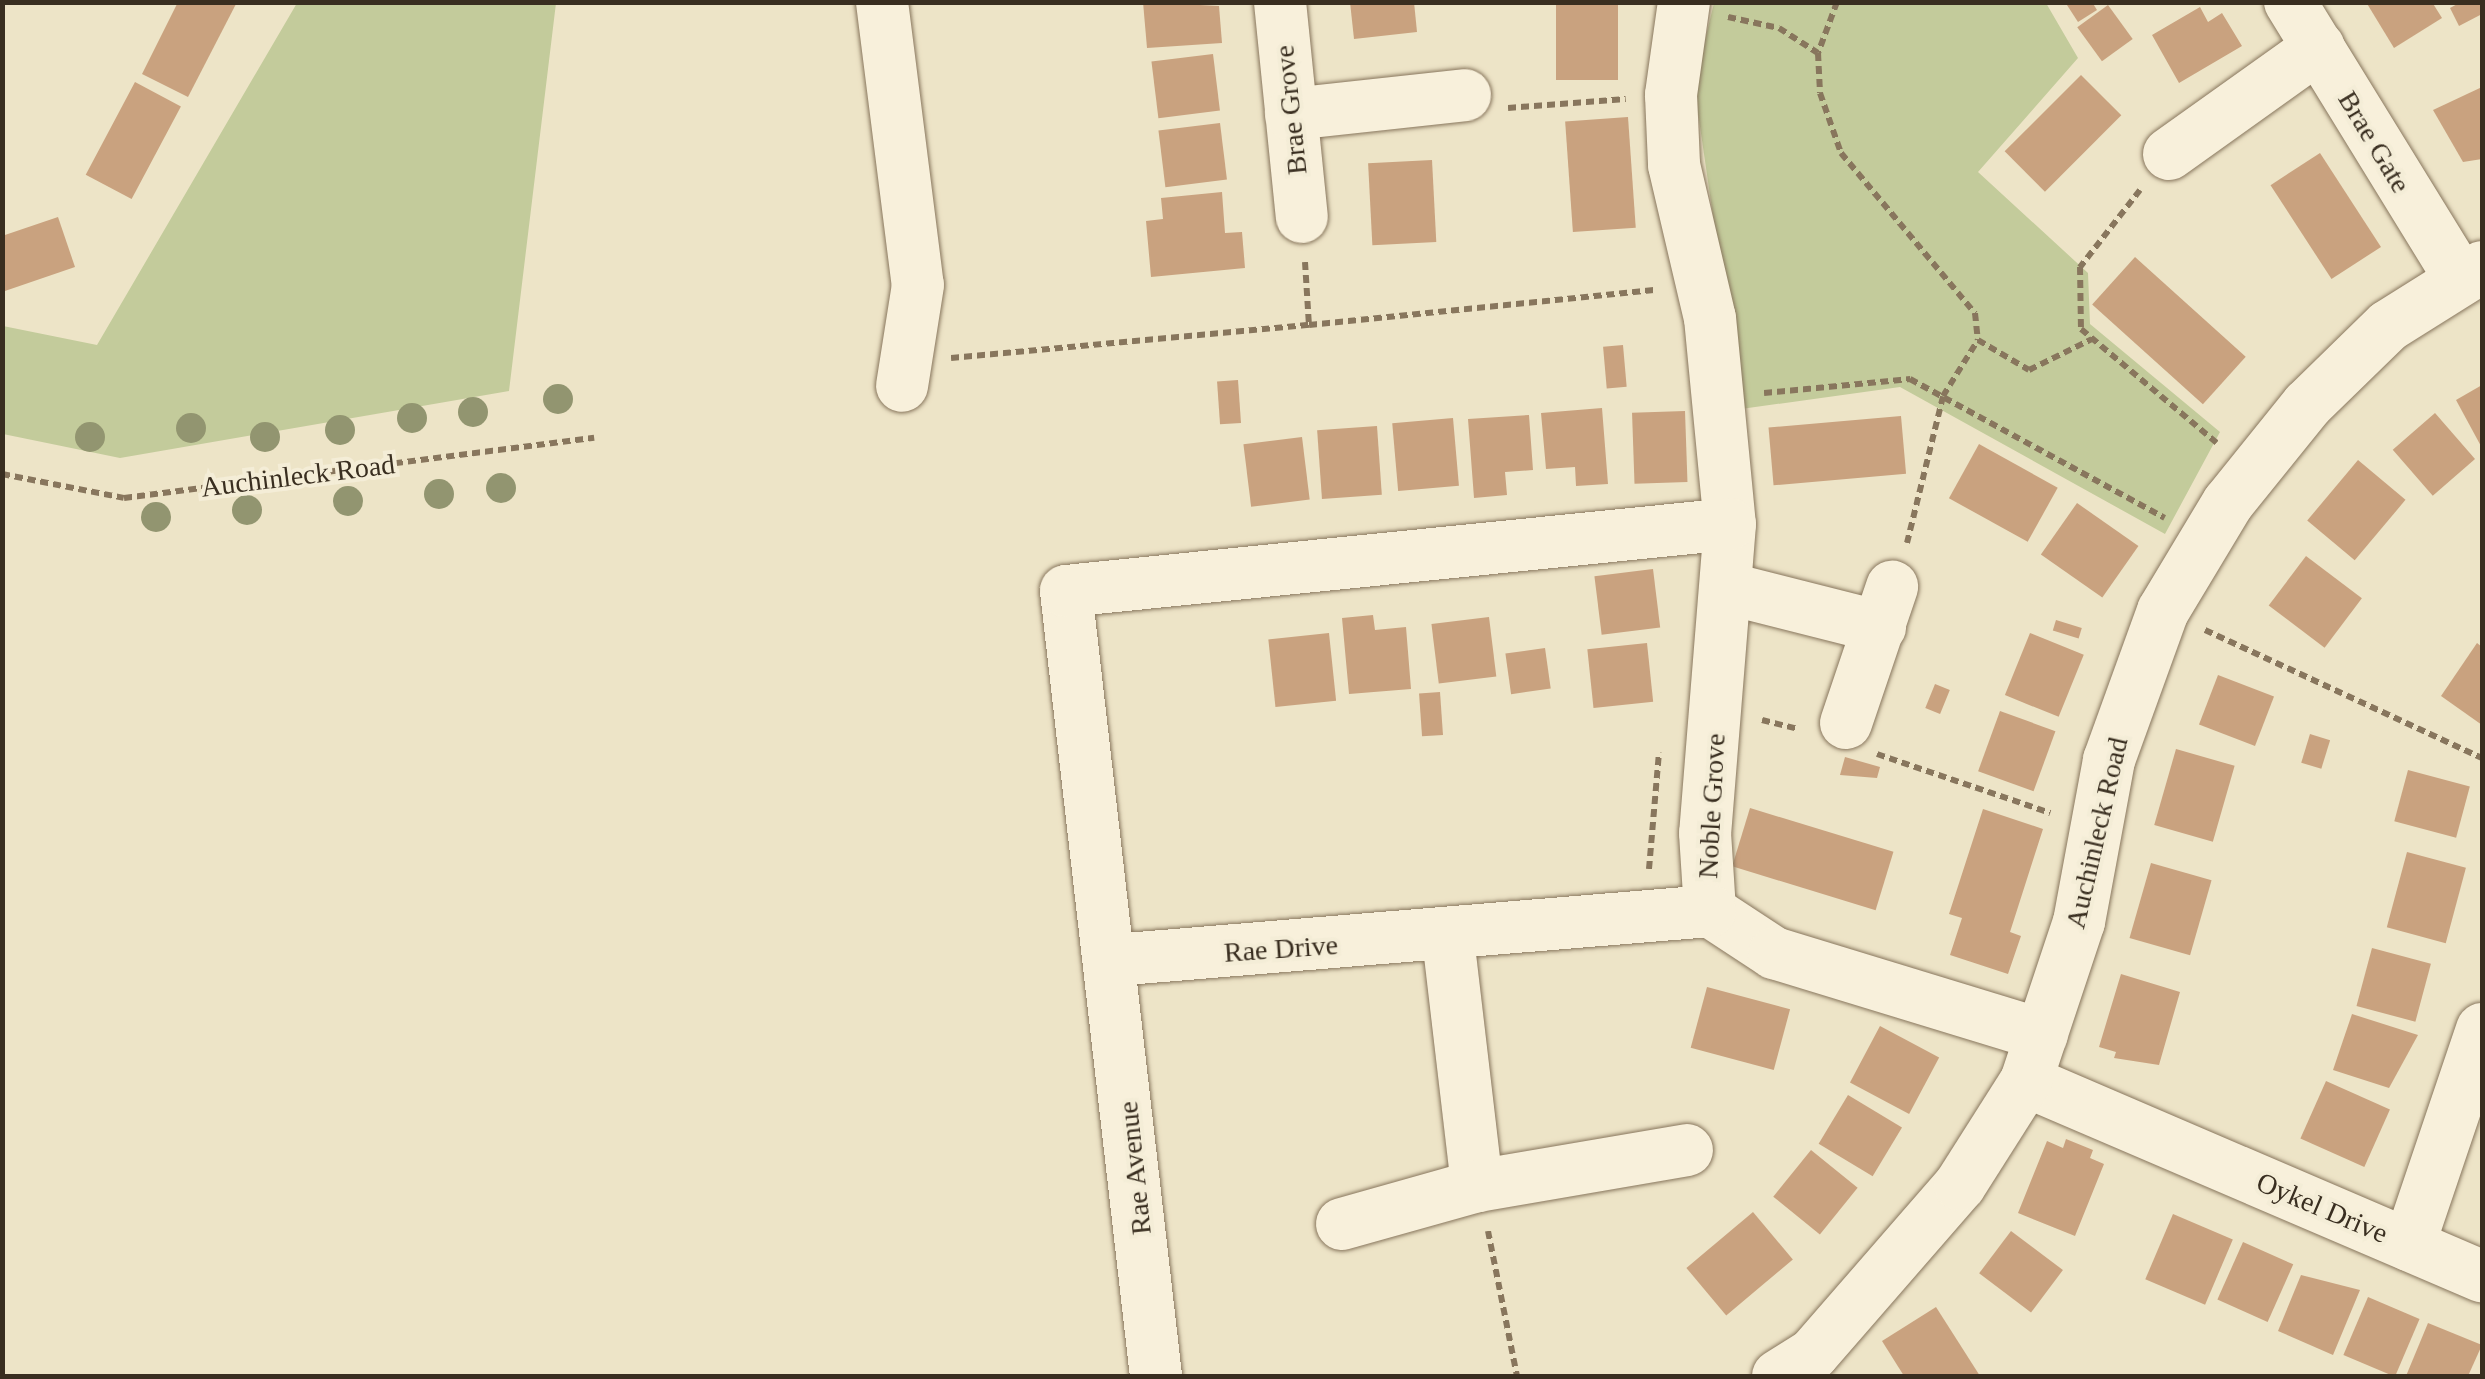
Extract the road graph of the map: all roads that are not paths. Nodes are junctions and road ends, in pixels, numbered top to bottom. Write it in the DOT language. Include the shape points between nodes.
graph roads {
  1 [pos="882,2"];
  2 [pos="1280,2"];
  3 [pos="2290,2"];
  4 [pos="1684,5"];
  5 [pos="2319,47"];
  6 [pos="1465,95"];
  7 [pos="1291,114"];
  8 [pos="2168,154"];
  9 [pos="1302,216"];
  10 [pos="2472,274"];
  11 [pos="904,374"];
  12 [pos="1730,524"];
  13 [pos="1726,588"];
  14 [pos="1838,734"];
  15 [pos="1710,911"];
  16 [pos="1448,938"];
  17 [pos="1114,960"];
  18 [pos="2482,1030"];
  19 [pos="2034,1058"];
  20 [pos="1687,1150"];
  21 [pos="1477,1186"];
  22 [pos="1342,1224"];
  23 [pos="2409,1245"];
  24 [pos="2482,1276"];
  25 [pos="1806,1369"];
  26 [pos="1156,1376"];
  1 -- 11 [label="street" via="918,285"];
  2 -- 7 [label="street, Brae Grove"];
  3 -- 5 [label="street, Brae Gate"];
  4 -- 12 [label="street, Noble Grove" via="1672,95 1674,165 1722,398"];
  5 -- 8 [label="street"];
  5 -- 10 [label="street, Brae Gate"];
  6 -- 7 [label="street"];
  7 -- 9 [label="street, Brae Grove"];
  10 -- 19 [label="street, Auchinleck Road" via="2388,326 2307,405 2252,473 2163,610 2109,760 2078,922"];
  12 -- 13 [label="street, Noble Grove"];
  12 -- 17 [label="street, Rae Avenue" via="1066,591"];
  13 -- 14 [label="street" via="1886,607"];
  13 -- 15 [label="street, Noble Grove" via="1705,832"];
  15 -- 16 [label="street, Rae Drive"];
  15 -- 19 [label="street, Noble Grove" via="1774,953"];
  16 -- 17 [label="street, Rae Drive"];
  16 -- 21 [label="street"];
  17 -- 26 [label="street, Rae Avenue"];
  18 -- 23 [label="street, Oykel Drive"];
  19 -- 23 [label="street, Oykel Drive"];
  19 -- 25 [label="street, Auchinleck Road" via="1960,1186"];
  20 -- 21 [label="street"];
  21 -- 22 [label="street"];
  23 -- 24 [label="street"];
}
